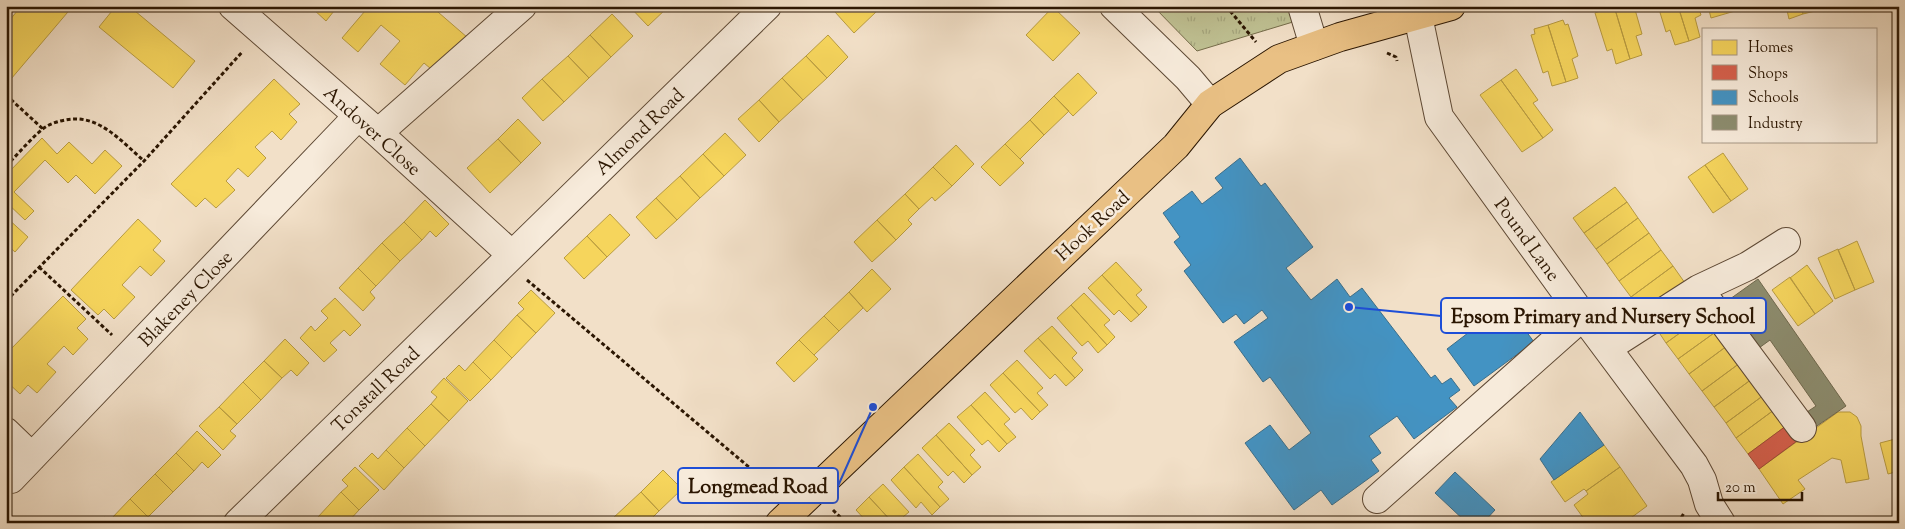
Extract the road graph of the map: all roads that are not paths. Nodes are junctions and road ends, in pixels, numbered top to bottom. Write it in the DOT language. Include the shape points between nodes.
graph roads {
  1 [pos="233,6"];
  2 [pos="522,6"];
  3 [pos="767,6"];
  4 [pos="1114,6"];
  5 [pos="1302,6"];
  6 [pos="1451,6"];
  7 [pos="1418,16"];
  8 [pos="1314,46"];
  9 [pos="1210,104"];
  10 [pos="358,116"];
  11 [pos="378,133"];
  12 [pos="1786,242"];
  13 [pos="508,258"];
  14 [pos="1699,289"];
  15 [pos="1583,316"];
  16 [pos="1608,348"];
  17 [pos="1802,428"];
  18 [pos="6,432"];
  19 [pos="32,457"];
  20 [pos="11,479"];
  21 [pos="1377,499"];
  22 [pos="788,515"];
  23 [pos="238,523"];
  24 [pos="1721,523"];
  1 -- 10 [label="street, Andover Close"];
  2 -- 11 [label="street"];
  3 -- 13 [label="street, Almond Road"];
  4 -- 9 [label="street"];
  5 -- 8 [label="street"];
  6 -- 7 [label="main road, Hook Road"];
  7 -- 8 [label="main road, Hook Road"];
  7 -- 15 [label="street, Pound Lane" via="1439,117"];
  8 -- 9 [label="main road, Hook Road" via="1279,60"];
  9 -- 22 [label="main road, Hook Road" via="1176,146"];
  10 -- 11 [label="street, Andover Close"];
  10 -- 19 [label="street, Blakeney Close"];
  11 -- 13 [label="street, Andover Close"];
  12 -- 14 [label="street" via="1748,266"];
  13 -- 23 [label="street, Tonstall Road"];
  14 -- 16 [label="street"];
  14 -- 17 [label="street"];
  15 -- 16 [label="street, Pound Lane"];
  15 -- 21 [label="street"];
  16 -- 24 [label="street, Pound Lane" via="1694,466 1709,504"];
  18 -- 19 [label="street"];
  19 -- 20 [label="street, Blakeney Close"];
}
